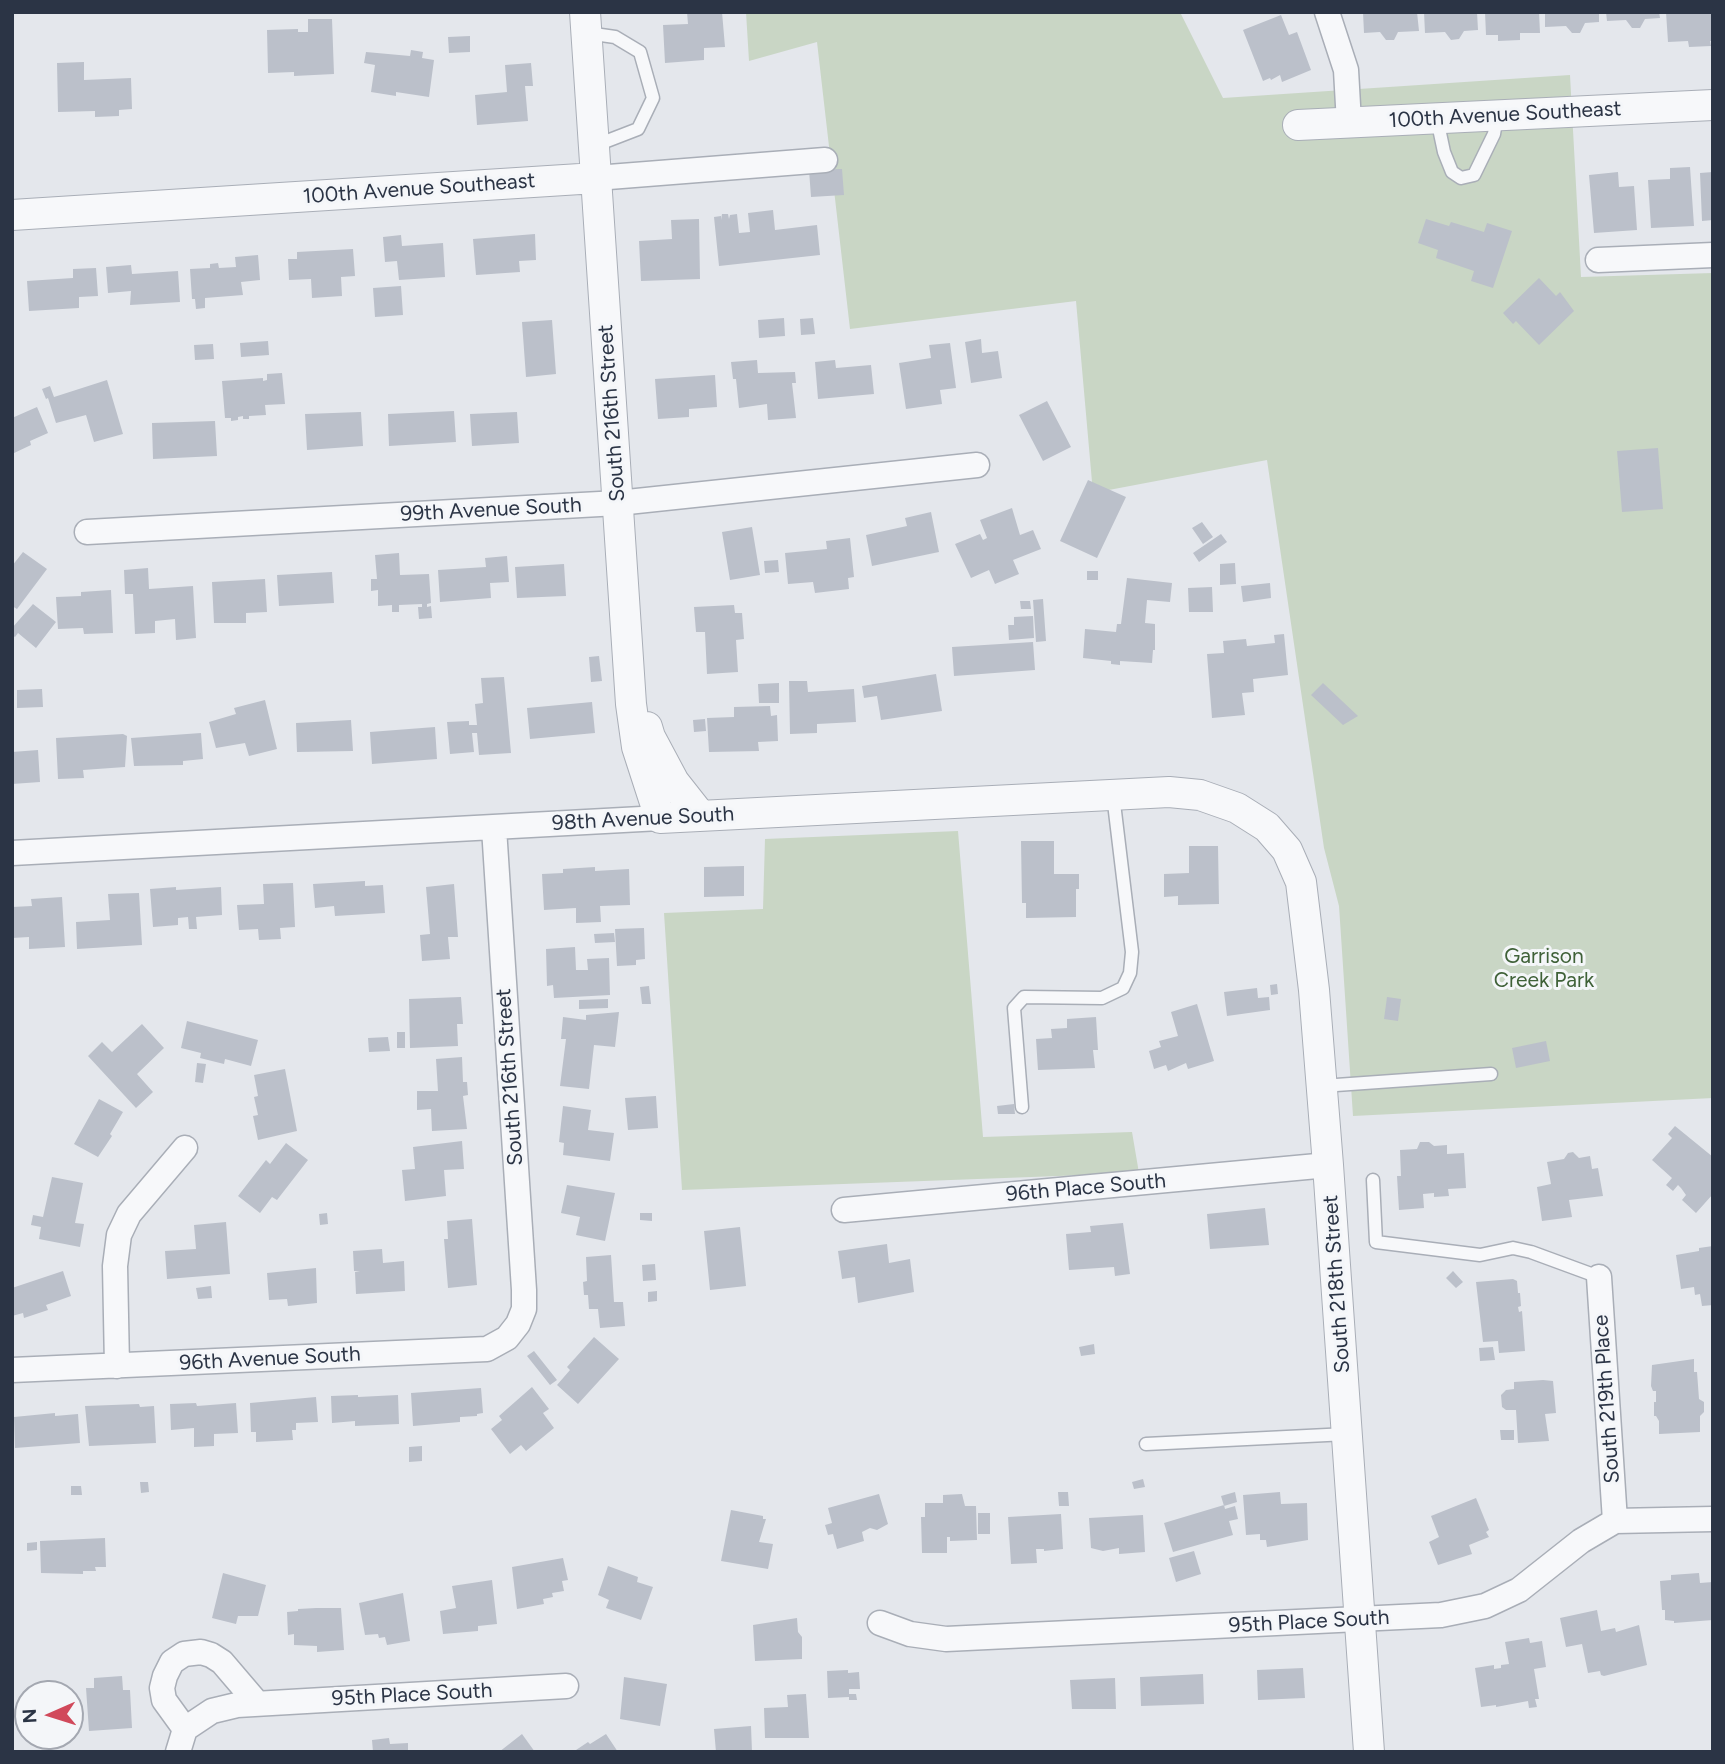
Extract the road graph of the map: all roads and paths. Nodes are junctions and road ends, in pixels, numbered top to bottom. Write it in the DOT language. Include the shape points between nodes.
graph roads {
  1 [pos="1327,12"];
  2 [pos="586,22"];
  3 [pos="1713,105"];
  4 [pos="1497,116"];
  5 [pos="1437,118"];
  6 [pos="1349,122"];
  7 [pos="1298,125"];
  8 [pos="594,146"];
  9 [pos="825,160"];
  10 [pos="596,177"];
  11 [pos="12,215"];
  12 [pos="1713,255"];
  13 [pos="1598,260"];
  14 [pos="977,465"];
  15 [pos="618,503"];
  16 [pos="87,532"];
  17 [pos="628,648"];
  18 [pos="1113,795"];
  19 [pos="700,816"];
  20 [pos="660,818"];
  21 [pos="1267,827"];
  22 [pos="494,828"];
  23 [pos="12,853"];
  24 [pos="1491,1074"];
  25 [pos="1322,1086"];
  26 [pos="1022,1107"];
  27 [pos="185,1148"];
  28 [pos="1328,1165"];
  29 [pos="1373,1180"];
  30 [pos="844,1210"];
  31 [pos="1599,1277"];
  32 [pos="518,1324"];
  33 [pos="117,1366"];
  34 [pos="12,1370"];
  35 [pos="1348,1434"];
  36 [pos="1146,1444"];
  37 [pos="1713,1519"];
  38 [pos="1615,1521"];
  39 [pos="1361,1620"];
  40 [pos="880,1623"];
  41 [pos="566,1686"];
  42 [pos="247,1704"];
  43 [pos="182,1741"];
  44 [pos="1369,1752"];
  1 -- 6 [label="street" via="1346,70"];
  2 -- 8 [label="street, South 216th Street"];
  2 -- 8 [label="lane" via="640,52 653,98 638,129"];
  3 -- 4 [label="street, 100th Avenue Southeast"];
  4 -- 5 [label="street, 100th Avenue Southeast"];
  4 -- 5 [label="lane" via="1494,134 1474,175 1461,178 1452,172 1444,152"];
  5 -- 6 [label="street, 100th Avenue Southeast"];
  6 -- 7 [label="street, 100th Avenue Southeast"];
  8 -- 10 [label="street, South 216th Street"];
  9 -- 10 [label="street, 100th Avenue Southeast"];
  10 -- 11 [label="street, 100th Avenue Southeast"];
  10 -- 15 [label="street, South 216th Street"];
  12 -- 13 [label="street"];
  14 -- 15 [label="street, 99th Avenue South"];
  15 -- 16 [label="street, 99th Avenue South"];
  15 -- 17 [label="street, South 216th Street"];
  17 -- 19 [label="street, South 216th Street" via="650,737 674,782"];
  17 -- 20 [label="street, South 216th Street" via="637,747"];
  18 -- 19 [label="street, 98th Avenue South"];
  18 -- 21 [label="street, 98th Avenue South" via="1200,795 1237,808"];
  18 -- 26 [label="lane" via="1132,952 1130,973 1123,988 1102,998 1024,997 1014,1008"];
  19 -- 20 [label="street, 98th Avenue South"];
  20 -- 22 [label="street, 98th Avenue South"];
  21 -- 25 [label="street, South 218th Street" via="1287,850 1301,882"];
  22 -- 23 [label="street, 98th Avenue South"];
  22 -- 32 [label="street, South 216th Street" via="524,1290"];
  24 -- 25 [label="lane"];
  25 -- 28 [label="street, South 218th Street"];
  27 -- 33 [label="street" via="129,1214 119,1235 115,1266"];
  28 -- 30 [label="street, 96th Place South"];
  28 -- 35 [label="street, South 218th Street"];
  29 -- 31 [label="lane" via="1377,1242 1480,1255 1513,1248"];
  31 -- 38 [label="street, South 219th Place"];
  32 -- 33 [label="street, 96th Avenue South" via="507,1338 487,1349"];
  33 -- 34 [label="street, 96th Avenue South"];
  35 -- 36 [label="lane"];
  35 -- 39 [label="street, South 218th Street"];
  37 -- 38 [label="street, 95th Place South"];
  38 -- 39 [label="street, 95th Place South" via="1581,1541 1519,1590 1485,1606 1441,1615"];
  39 -- 40 [label="street, 95th Place South" via="946,1639"];
  39 -- 44 [label="street, South 218th Street"];
  41 -- 42 [label="street, 95th Place South"];
  42 -- 43 [label="street, 95th Place South" via="212,1711"];
  42 -- 43 [label="street" via="222,1662 201,1652 184,1654 173,1662 162,1688"];
}
